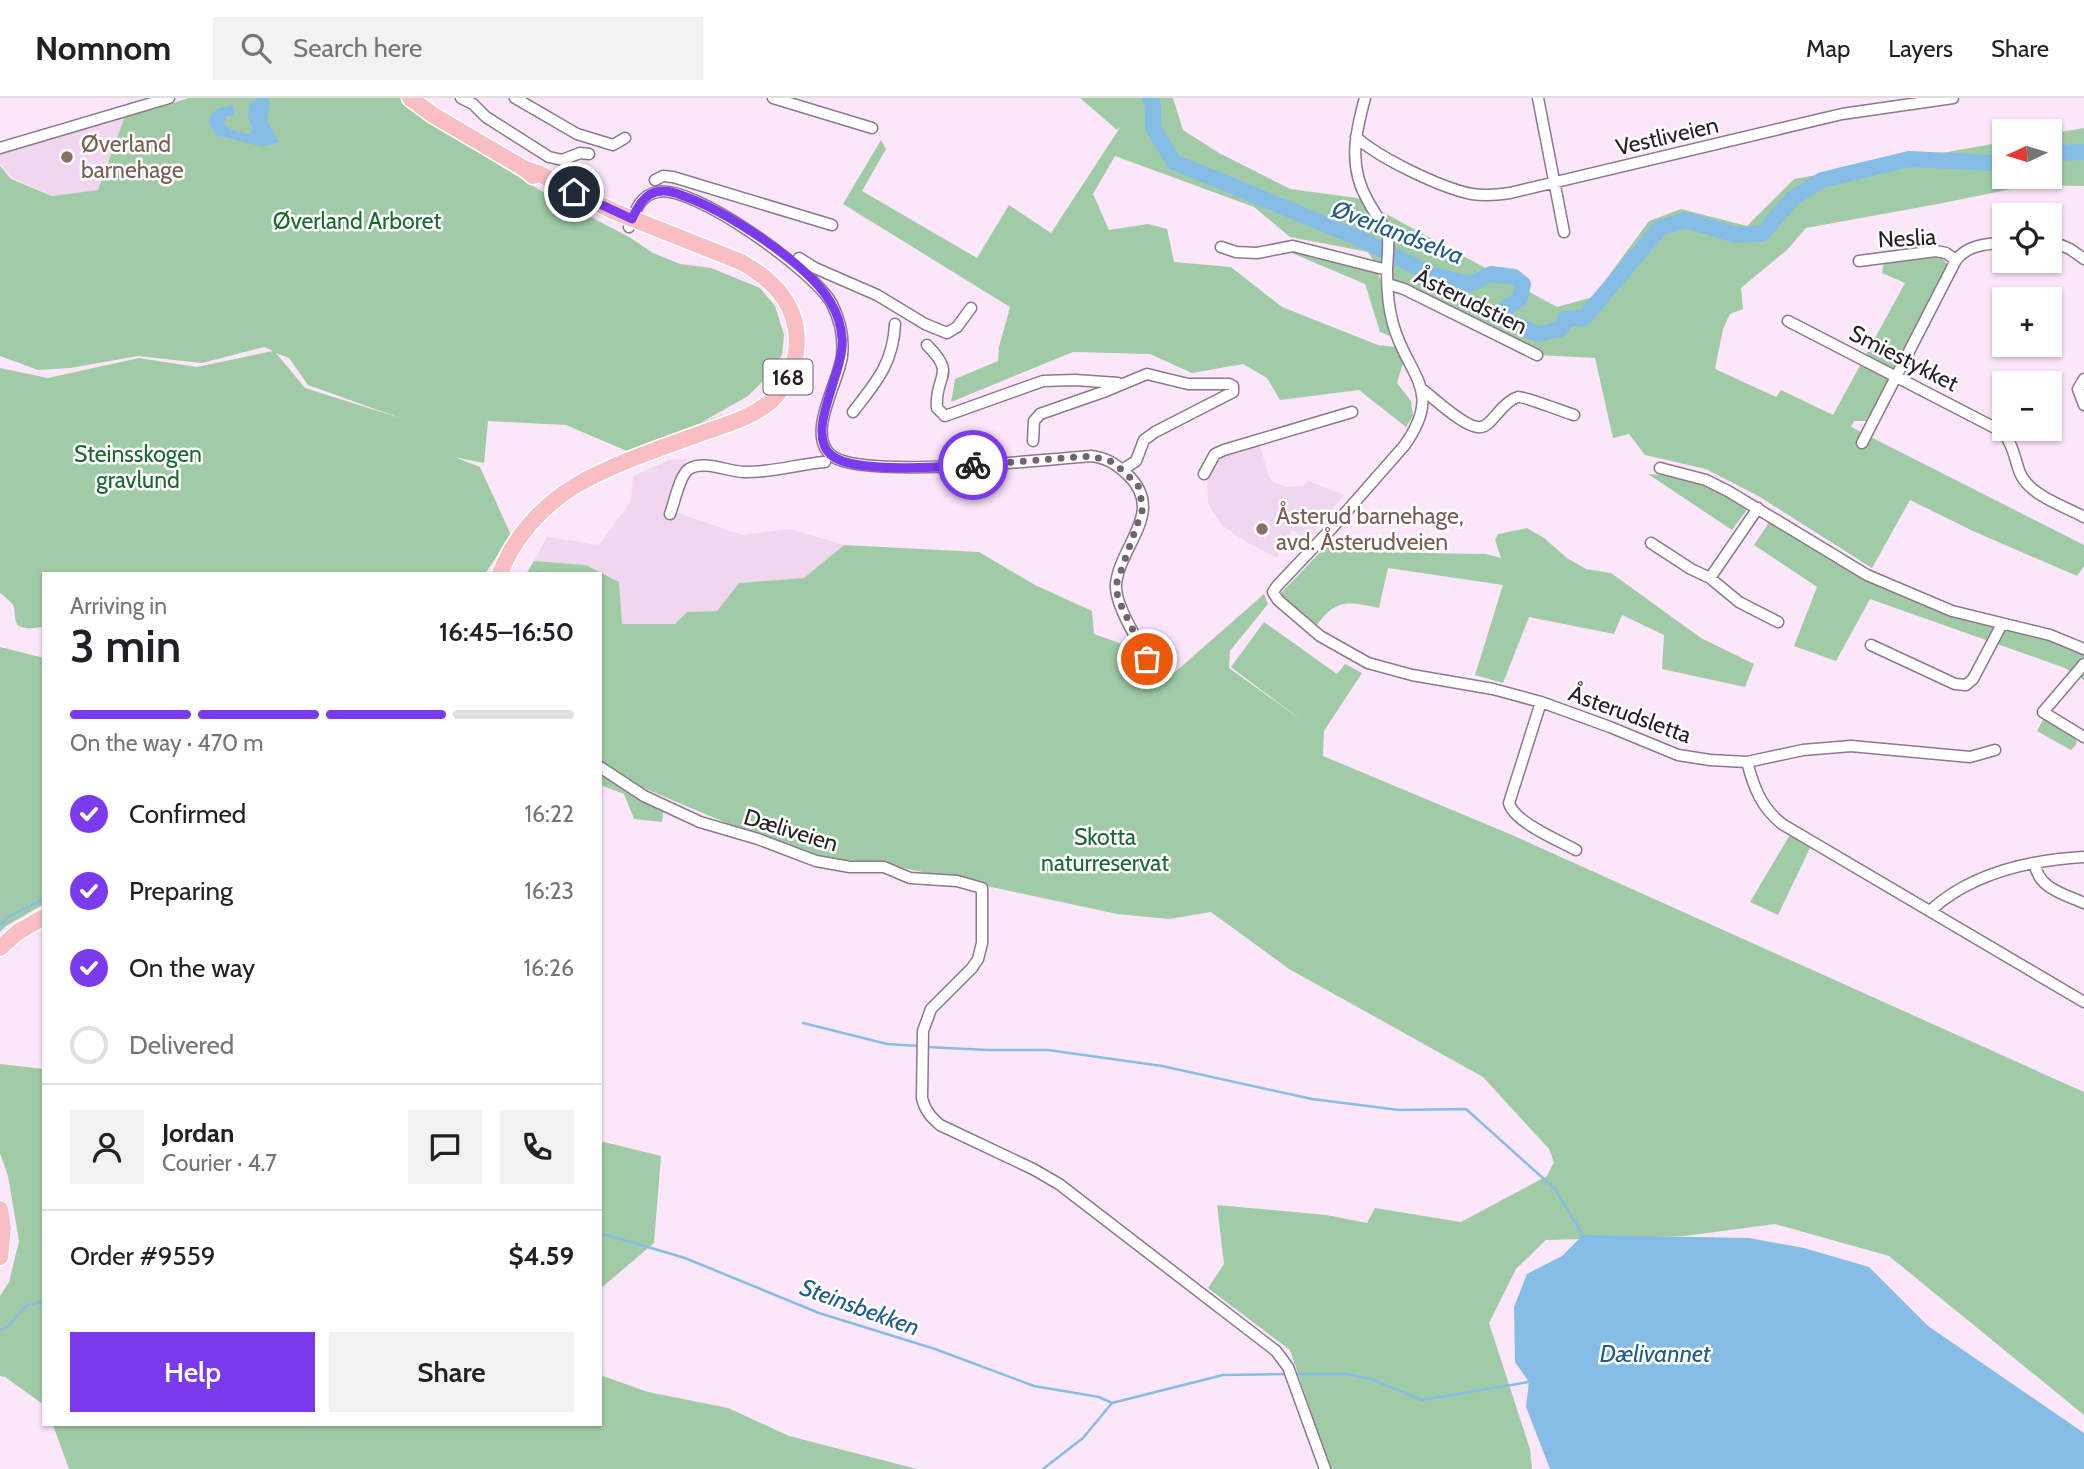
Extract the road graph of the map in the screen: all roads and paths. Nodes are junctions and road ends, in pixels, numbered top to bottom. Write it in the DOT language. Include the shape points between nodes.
graph roads {
  1 [pos="169,98"];
  2 [pos="410,98"];
  3 [pos="422,98"];
  4 [pos="461,98"];
  5 [pos="514,98"];
  6 [pos="773,98"];
  7 [pos="1365,98"];
  8 [pos="1538,98"];
  9 [pos="1953,98"];
  10 [pos="444,120"];
  11 [pos="872,128"];
  12 [pos="1356,137"];
  13 [pos="625,138"];
  14 [pos="0,148"];
  15 [pos="589,154"];
  16 [pos="655,180"];
  17 [pos="1555,182"];
  18 [pos="630,223"];
  19 [pos="832,225"];
  20 [pos="1564,232"];
  21 [pos="1992,244"];
  22 [pos="2062,246"];
  23 [pos="1221,247"];
  24 [pos="799,258"];
  25 [pos="2084,259"];
  26 [pos="1956,260"];
  27 [pos="1859,261"];
  28 [pos="1387,270"];
  29 [pos="1388,284"];
  30 [pos="971,308"];
  31 [pos="1788,321"];
  32 [pos="895,324"];
  33 [pos="927,345"];
  34 [pos="1537,355"];
  35 [pos="1898,376"];
  36 [pos="2084,380"];
  37 [pos="1124,384"];
  38 [pos="1423,390"];
  39 [pos="2084,405"];
  40 [pos="853,412"];
  41 [pos="1352,412"];
  42 [pos="1574,415"];
  43 [pos="1033,441"];
  44 [pos="1862,443"];
  45 [pos="825,462"];
  46 [pos="1660,468"];
  47 [pos="1122,470"];
  48 [pos="1204,474"];
  49 [pos="1758,508"];
  50 [pos="670,514"];
  51 [pos="2084,517"];
  52 [pos="1651,544"];
  53 [pos="503,572"];
  54 [pos="1710,578"];
  55 [pos="1779,622"];
  56 [pos="2002,624"];
  57 [pos="1871,645"];
  58 [pos="2084,649"];
  59 [pos="1147,659"];
  60 [pos="2084,664"];
  61 [pos="1541,702"];
  62 [pos="2084,737"];
  63 [pos="1995,750"];
  64 [pos="1747,762"];
  65 [pos="602,768"];
  66 [pos="1576,850"];
  67 [pos="2084,857"];
  68 [pos="2035,863"];
  69 [pos="2084,903"];
  70 [pos="1931,910"];
  71 [pos="42,918"];
  72 [pos="0,947"];
  73 [pos="2084,1002"];
  74 [pos="0,1209"];
  75 [pos="0,1256"];
  76 [pos="1325,1469"];
  1 -- 14 [label="street"];
  2 -- 10 [label="main road, 168"];
  3 -- 10 [label="main road, 168"];
  4 -- 15 [label="street" via="549,157 562,160"];
  5 -- 13 [label="street" via="588,138 613,145"];
  6 -- 11 [label="street"];
  7 -- 12 [label="street"];
  8 -- 17 [label="street"];
  9 -- 17 [label="street, Vestliveien" via="1842,114"];
  10 -- 18 [label="main road, 168" via="565,196"];
  12 -- 17 [label="street, Vestliveien" via="1380,156 1474,194 1510,193"];
  12 -- 28 [label="street" via="1353,156 1359,182 1385,229"];
  16 -- 19 [label="street" via="673,177"];
  17 -- 20 [label="street"];
  18 -- 47 [label="street" via="638,204 649,194 680,194 752,232 831,302 839,321 842,358 821,429 826,449 839,460 877,467 950,466 1091,456 1113,462"];
  18 -- 53 [label="main road, 168" via="741,262 774,285 791,312 796,357 785,383 761,408 582,482 544,509 522,535"];
  21 -- 26 [label="street, Neslia" via="1972,247"];
  22 -- 25 [label="street"];
  23 -- 28 [label="street" via="1257,253 1293,246"];
  24 -- 30 [label="street" via="947,333"];
  26 -- 27 [label="street, Neslia" via="1936,251"];
  26 -- 35 [label="street, Neslia"];
  28 -- 29 [label="street"];
  29 -- 34 [label="street, Åsterudstien"];
  29 -- 38 [label="street" via="1397,336"];
  31 -- 35 [label="street, Smiestykket"];
  32 -- 40 [label="street" via="883,372"];
  33 -- 37 [label="street" via="944,366 937,408 946,416 1043,381"];
  35 -- 44 [label="street, Neslia"];
  35 -- 51 [label="street, Smiestykket" via="2003,432 2028,485"];
  36 -- 39 [label="street" via="2078,389"];
  37 -- 43 [label="street" via="1040,414 1034,421"];
  37 -- 47 [label="street" via="1147,374 1188,384 1229,384 1233,392 1155,432 1144,440 1136,461"];
  38 -- 42 [label="street" via="1477,428 1517,397"];
  38 -- 61 [label="street, Åsterudsletta" via="1418,423 1404,446 1273,592 1320,636 1368,663"];
  41 -- 48 [label="street" via="1224,450 1215,454"];
  45 -- 50 [label="street" via="773,471 691,467 684,473"];
  46 -- 49 [label="street" via="1706,480"];
  47 -- 59 [label="street" via="1138,485 1143,508 1116,585 1118,599"];
  49 -- 54 [label="street"];
  49 -- 56 [label="street" via="1867,575 1952,611"];
  52 -- 54 [label="street"];
  54 -- 55 [label="street" via="1738,601"];
  56 -- 57 [label="street" via="1966,685"];
  56 -- 58 [label="street"];
  60 -- 62 [label="street" via="2043,712"];
  61 -- 64 [label="street, Åsterudsletta" via="1678,755"];
  61 -- 66 [label="street" via="1508,803 1525,821"];
  63 -- 64 [label="street, Åsterudsletta" via="1970,757 1851,746"];
  64 -- 70 [label="street" via="1759,800 1783,824"];
  65 -- 76 [label="street, Dæliveien" via="644,796 700,822 816,861 884,867 910,878 982,888 978,959 931,1009 923,1031 922,1098 930,1117 1059,1184 1276,1351 1288,1367"];
  67 -- 68 [label="street"];
  68 -- 69 [label="street" via="2040,879 2050,888"];
  68 -- 70 [label="street" via="1959,888"];
  70 -- 73 [label="street"];
  71 -- 72 [label="main road"];
  74 -- 75 [label="main road"];
}
